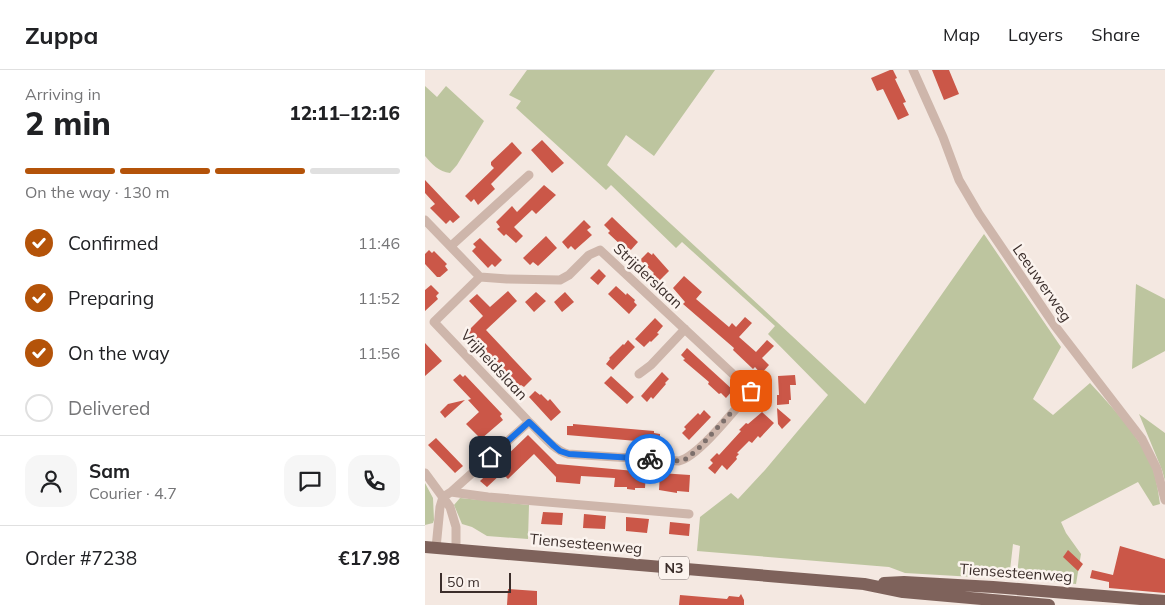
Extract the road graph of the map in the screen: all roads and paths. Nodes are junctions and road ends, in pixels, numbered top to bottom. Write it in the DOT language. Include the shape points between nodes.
graph roads {
  1 [pos="913,70"];
  2 [pos="529,175"];
  3 [pos="425,220"];
  4 [pos="451,246"];
  5 [pos="481,277"];
  6 [pos="685,329"];
  7 [pos="639,374"];
  8 [pos="529,422"];
  9 [pos="425,473"];
  10 [pos="447,494"];
  11 [pos="1165,500"];
  12 [pos="689,514"];
  13 [pos="431,548"];
  14 [pos="456,550"];
  15 [pos="863,584"];
  16 [pos="1038,590"];
  17 [pos="1165,601"];
  18 [pos="1041,605"];
  1 -- 11 [label="street, Leeuwerweg" via="959,180 1055,326 1142,439 1157,469"];
  2 -- 4 [label="street"];
  3 -- 4 [label="street"];
  4 -- 5 [label="street"];
  5 -- 6 [label="street, Strijderslaan" via="560,280 589,255 600,250"];
  5 -- 8 [label="street, Vrijheidslaan" via="434,322"];
  6 -- 7 [label="street, Strijderslaan"];
  6 -- 8 [label="street, Strijderslaan" via="751,391 686,459 569,454 560,451"];
  8 -- 10 [label="street, Vrijheidslaan"];
  9 -- 10 [label="street"];
  10 -- 12 [label="street"];
  10 -- 13 [label="street"];
  10 -- 14 [label="street" via="456,527"];
  13 -- 14 [label="main road, Tiensesteenweg / N3"];
  14 -- 15 [label="main road, Tiensesteenweg / N3"];
  15 -- 16 [label="main road, Tiensesteenweg / N3" via="904,582"];
  15 -- 18 [label="main road, Tiensesteenweg / N3" via="903,592"];
  16 -- 17 [label="main road, Tiensesteenweg / N3"];
  16 -- 18 [label="street"];
}
